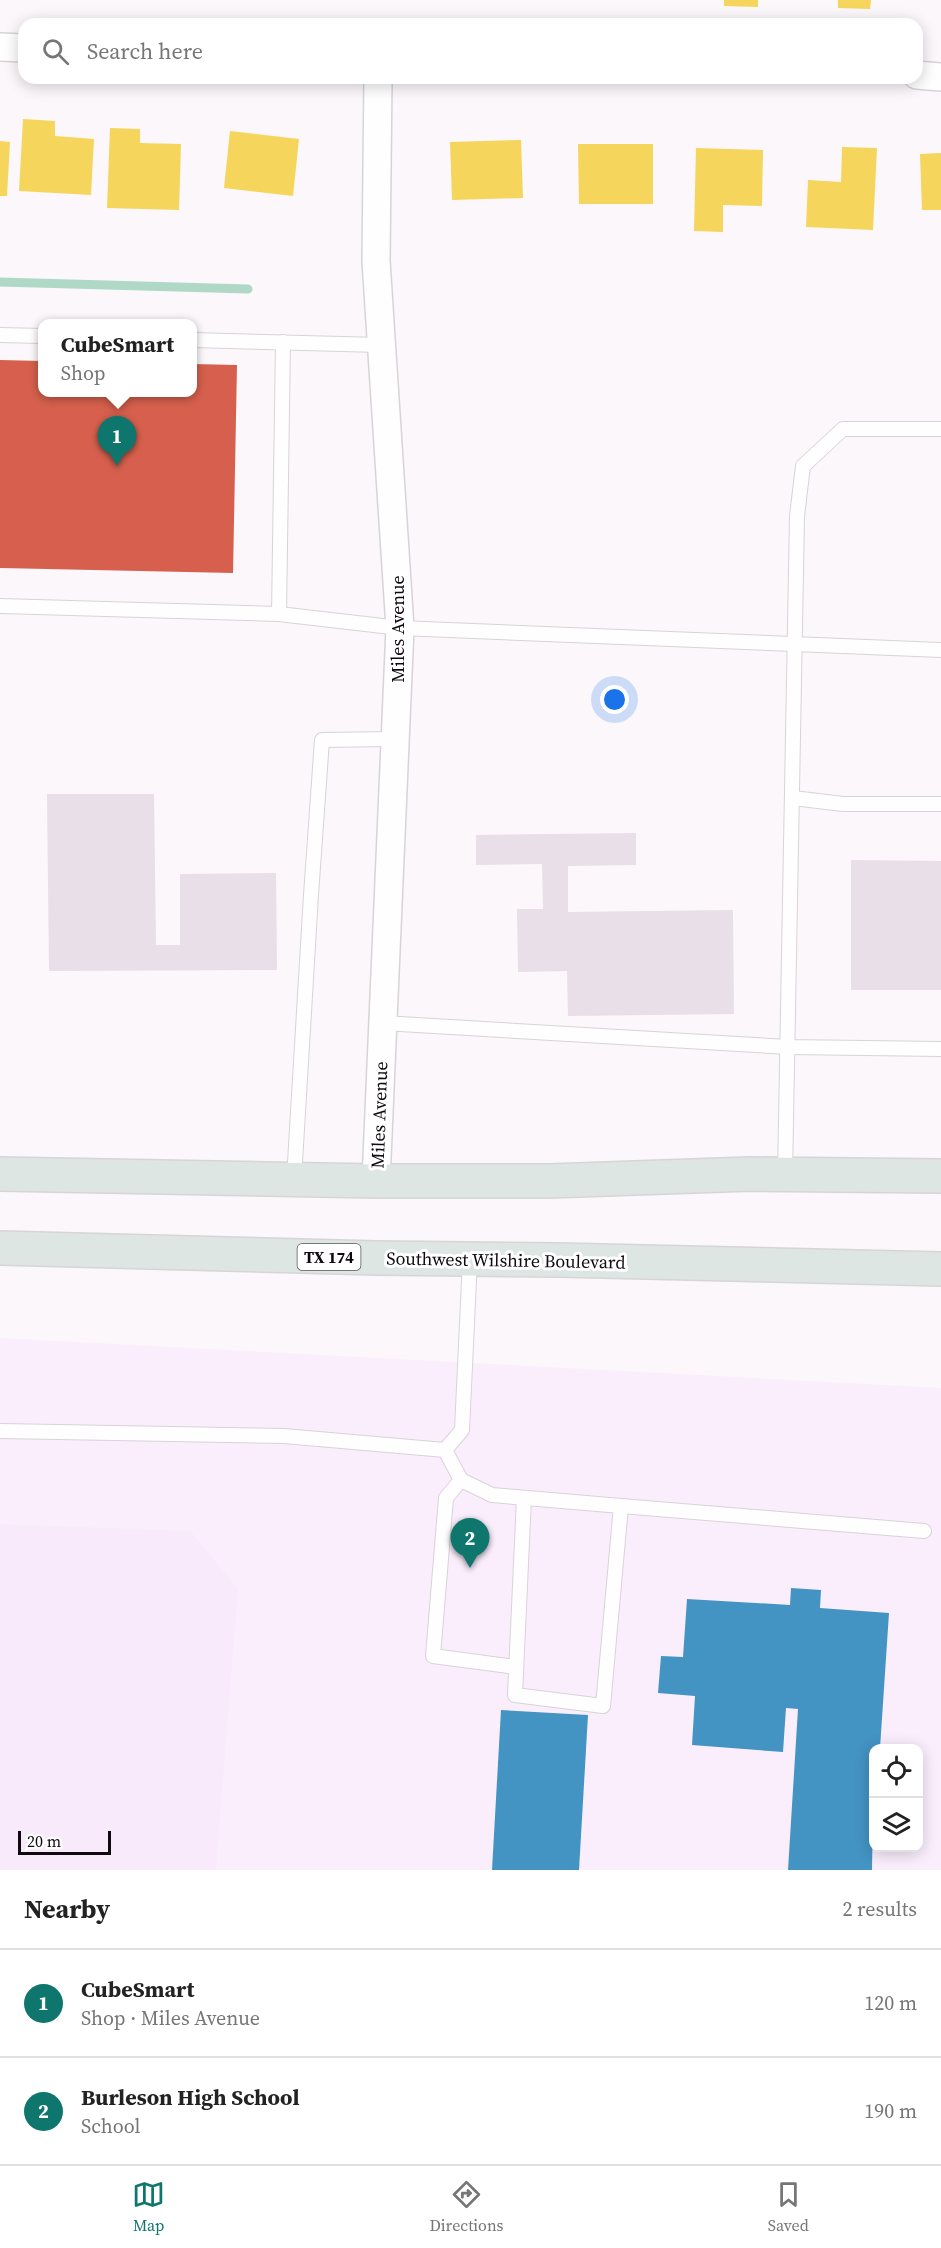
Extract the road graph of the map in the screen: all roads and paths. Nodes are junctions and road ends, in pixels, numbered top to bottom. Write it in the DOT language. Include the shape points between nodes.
graph roads {
  1 [pos="0,47"];
  2 [pos="18,48"];
  3 [pos="923,76"];
  4 [pos="941,77"];
  5 [pos="378,84"];
  6 [pos="0,335"];
  7 [pos="38,336"];
  8 [pos="197,340"];
  9 [pos="283,342"];
  10 [pos="381,345"];
  11 [pos="941,429"];
  12 [pos="0,606"];
  13 [pos="279,614"];
  14 [pos="400,628"];
  15 [pos="796,644"];
  16 [pos="941,650"];
  17 [pos="394,739"];
  18 [pos="793,798"];
  19 [pos="941,804"];
  20 [pos="383,1023"];
  21 [pos="788,1047"];
  22 [pos="941,1049"];
  23 [pos="0,1174"];
  24 [pos="785,1174"];
  25 [pos="941,1176"];
  26 [pos="294,1179"];
  27 [pos="376,1181"];
  28 [pos="0,1248"];
  29 [pos="470,1259"];
  30 [pos="941,1269"];
  31 [pos="0,1431"];
  32 [pos="445,1450"];
  33 [pos="461,1480"];
  34 [pos="524,1498"];
  35 [pos="621,1506"];
  36 [pos="924,1531"];
  37 [pos="516,1667"];
  1 -- 2 [label="street"];
  3 -- 4 [label="street"];
  5 -- 10 [label="street, Miles Avenue" via="376,261"];
  6 -- 7 [label="lane"];
  8 -- 9 [label="lane"];
  9 -- 10 [label="lane"];
  9 -- 13 [label="lane"];
  10 -- 14 [label="street, Miles Avenue"];
  11 -- 15 [label="lane" via="843,429 803,466 797,516"];
  12 -- 13 [label="lane"];
  13 -- 14 [label="lane"];
  14 -- 15 [label="lane"];
  14 -- 17 [label="street, Miles Avenue"];
  15 -- 16 [label="lane"];
  15 -- 18 [label="lane"];
  17 -- 20 [label="street, Miles Avenue"];
  17 -- 26 [label="lane" via="322,740"];
  18 -- 19 [label="lane" via="843,804"];
  18 -- 21 [label="lane"];
  20 -- 21 [label="lane"];
  20 -- 27 [label="street, Miles Avenue"];
  21 -- 22 [label="lane"];
  21 -- 24 [label="lane"];
  23 -- 26 [label="main road"];
  24 -- 25 [label="main road"];
  24 -- 27 [label="main road"];
  26 -- 27 [label="main road"];
  28 -- 29 [label="main road, Southwest Wilshire Boulevard / TX 174"];
  29 -- 30 [label="main road, Southwest Wilshire Boulevard / TX 174"];
  29 -- 32 [label="lane" via="462,1430"];
  31 -- 32 [label="lane" via="284,1436"];
  32 -- 33 [label="lane"];
  33 -- 34 [label="lane" via="492,1495"];
  33 -- 37 [label="lane" via="446,1498 433,1656"];
  34 -- 35 [label="lane"];
  34 -- 37 [label="lane"];
  35 -- 36 [label="lane"];
  35 -- 37 [label="lane" via="603,1706 515,1695"];
}
